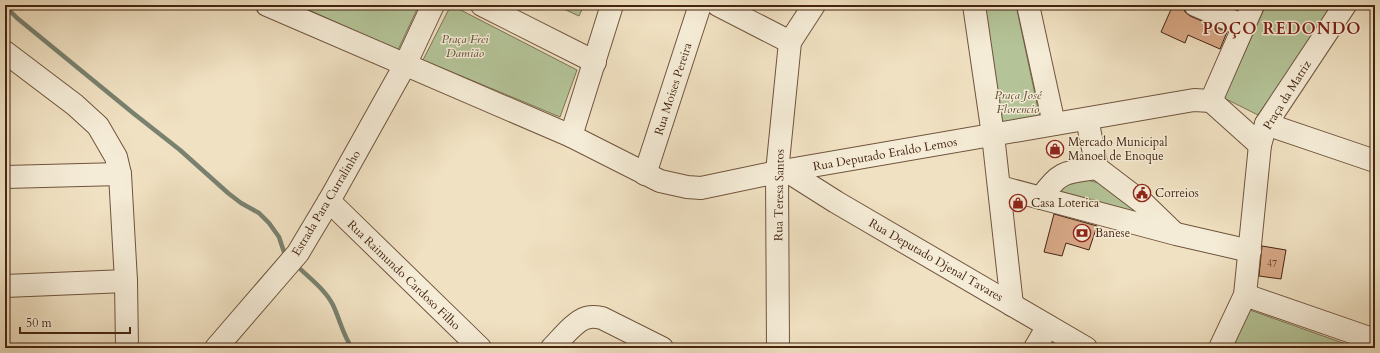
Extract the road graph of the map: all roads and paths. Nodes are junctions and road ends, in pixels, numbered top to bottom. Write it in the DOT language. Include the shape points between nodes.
graph roads {
  1 [pos="267,5"];
  2 [pos="433,5"];
  3 [pos="482,5"];
  4 [pos="612,5"];
  5 [pos="700,5"];
  6 [pos="718,5"];
  7 [pos="814,5"];
  8 [pos="974,5"];
  9 [pos="1028,5"];
  10 [pos="1195,5"];
  11 [pos="1253,5"];
  12 [pos="1345,5"];
  13 [pos="1244,26"];
  14 [pos="790,42"];
  15 [pos="5,52"];
  16 [pos="595,62"];
  17 [pos="405,65"];
  18 [pos="1211,101"];
  19 [pos="1087,119"];
  20 [pos="1054,124"];
  21 [pos="1266,124"];
  22 [pos="993,135"];
  23 [pos="570,136"];
  24 [pos="1260,145"];
  25 [pos="1375,161"];
  26 [pos="1097,168"];
  27 [pos="782,171"];
  28 [pos="120,174"];
  29 [pos="645,174"];
  30 [pos="5,178"];
  31 [pos="1000,187"];
  32 [pos="1041,198"];
  33 [pos="330,201"];
  34 [pos="1176,234"];
  35 [pos="1250,251"];
  36 [pos="126,281"];
  37 [pos="5,286"];
  38 [pos="1245,295"];
  39 [pos="1012,305"];
  40 [pos="1048,326"];
  41 [pos="1375,342"];
  42 [pos="127,348"];
  43 [pos="216,348"];
  44 [pos="480,348"];
  45 [pos="552,348"];
  46 [pos="662,348"];
  47 [pos="778,348"];
  48 [pos="1035,348"];
  49 [pos="1086,348"];
  50 [pos="1220,348"];
  51 [pos="1372,348"];
  1 -- 17 [label="street"];
  2 -- 17 [label="street"];
  3 -- 16 [label="street"];
  4 -- 16 [label="street"];
  5 -- 29 [label="street, Rua Moises Pereira"];
  6 -- 14 [label="street"];
  7 -- 14 [label="street"];
  8 -- 22 [label="street"];
  9 -- 20 [label="street"];
  10 -- 13 [label="street"];
  11 -- 13 [label="street"];
  12 -- 21 [label="street, Praça da Matriz"];
  13 -- 18 [label="street"];
  14 -- 27 [label="street, Rua Teresa Santos"];
  15 -- 28 [label="street" via="75,105 98,126 116,157"];
  16 -- 23 [label="street"];
  17 -- 23 [label="street"];
  17 -- 33 [label="street, Estrada Para Curralinho"];
  18 -- 19 [label="street" via="1194,100"];
  18 -- 24 [label="street, Praça da Matriz"];
  19 -- 20 [label="street"];
  19 -- 26 [label="street"];
  20 -- 22 [label="street, Rua Deputado Eraldo Lemos"];
  21 -- 24 [label="street, Praça da Matriz"];
  21 -- 25 [label="street"];
  22 -- 27 [label="street, Rua Deputado Eraldo Lemos"];
  22 -- 31 [label="street"];
  23 -- 29 [label="street"];
  24 -- 35 [label="street"];
  26 -- 32 [label="street" via="1075,171 1057,178"];
  26 -- 34 [label="street" via="1143,203"];
  27 -- 29 [label="street, Rua Deputado Eraldo Lemos" via="701,188 673,185"];
  27 -- 39 [label="street, Rua Deputado Djenal Tavares"];
  27 -- 47 [label="street, Rua Teresa Santos"];
  28 -- 30 [label="street"];
  28 -- 36 [label="street"];
  31 -- 32 [label="street"];
  31 -- 39 [label="street"];
  32 -- 34 [label="street"];
  33 -- 43 [label="street, Estrada Para Curralinho" via="291,261"];
  33 -- 44 [label="street, Rua Raimundo Cardoso Filho"];
  34 -- 35 [label="street"];
  35 -- 38 [label="street"];
  36 -- 37 [label="street"];
  36 -- 42 [label="street"];
  38 -- 41 [label="street"];
  38 -- 50 [label="street"];
  39 -- 40 [label="street, Rua Deputado Djenal Tavares"];
  40 -- 48 [label="street"];
  40 -- 49 [label="street, Rua Deputado Djenal Tavares"];
  41 -- 51 [label="street"];
  45 -- 46 [label="street" via="578,322 592,316 602,318"];
}
